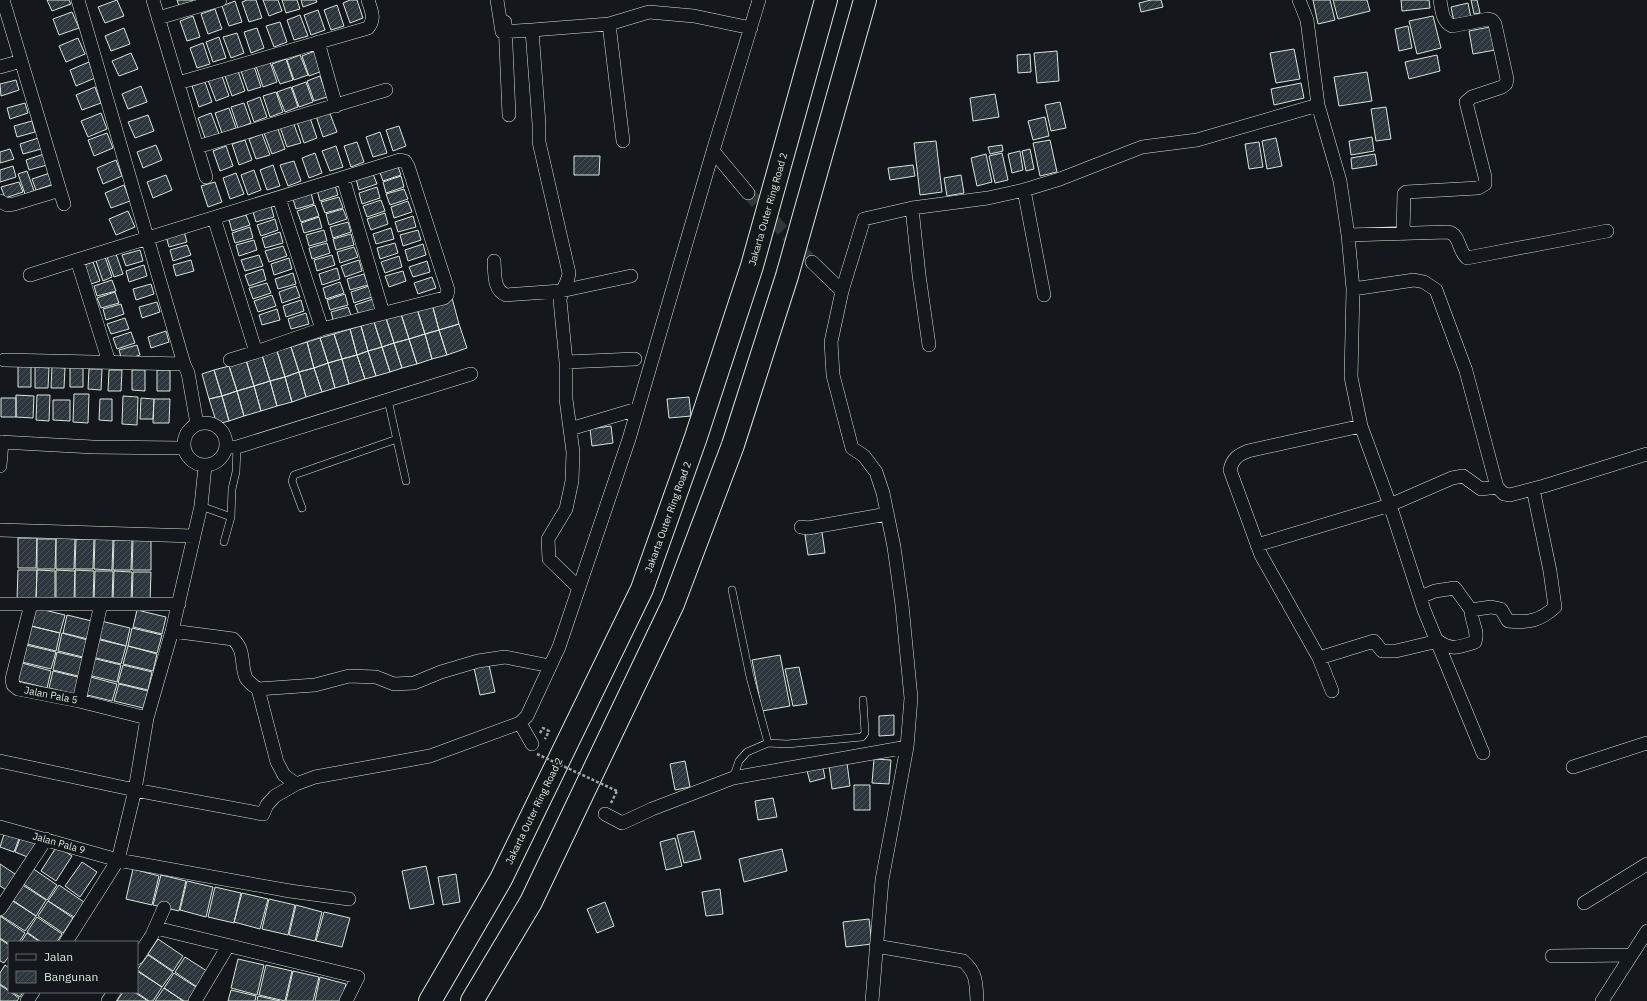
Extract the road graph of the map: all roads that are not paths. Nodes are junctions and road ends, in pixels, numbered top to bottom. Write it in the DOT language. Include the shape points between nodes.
graph roads {
  1 [pos="3,0"];
  2 [pos="78,0"];
  3 [pos="153,0"];
  4 [pos="220,0"];
  5 [pos="368,0"];
  6 [pos="497,0"];
  7 [pos="504,0"];
  8 [pos="759,0"];
  9 [pos="826,0"];
  10 [pos="865,0"];
  11 [pos="1299,0"];
  12 [pos="1440,0"];
  13 [pos="158,18"];
  14 [pos="609,24"];
  15 [pos="751,28"];
  16 [pos="532,30"];
  17 [pos="502,32"];
  18 [pos="318,42"];
  19 [pos="21,61"];
  20 [pos="0,67"];
  21 [pos="178,83"];
  22 [pos="386,90"];
  23 [pos="1318,105"];
  24 [pos="336,106"];
  25 [pos="623,141"];
  26 [pos="197,147"];
  27 [pos="713,151"];
  28 [pos="206,177"];
  29 [pos="343,178"];
  30 [pos="60,190"];
  31 [pos="1024,190"];
  32 [pos="748,193"];
  33 [pos="279,198"];
  34 [pos="0,201"];
  35 [pos="64,204"];
  36 [pos="912,208"];
  37 [pos="214,218"];
  38 [pos="1608,231"];
  39 [pos="1403,234"];
  40 [pos="1348,235"];
  41 [pos="147,238"];
  42 [pos="76,260"];
  43 [pos="494,261"];
  44 [pos="812,262"];
  45 [pos="30,275"];
  46 [pos="632,276"];
  47 [pos="1353,289"];
  48 [pos="561,291"];
  49 [pos="842,291"];
  50 [pos="1044,295"];
  51 [pos="384,312"];
  52 [pos="322,329"];
  53 [pos="930,345"];
  54 [pos="256,352"];
  55 [pos="634,359"];
  56 [pos="4,360"];
  57 [pos="230,360"];
  58 [pos="109,362"];
  59 [pos="566,362"];
  60 [pos="184,364"];
  61 [pos="471,374"];
  62 [pos="388,400"];
  63 [pos="637,409"];
  64 [pos="197,424"];
  65 [pos="1361,426"];
  66 [pos="570,429"];
  67 [pos="397,439"];
  68 [pos="1,442"];
  69 [pos="232,447"];
  70 [pos="183,448"];
  71 [pos="1647,454"];
  72 [pos="0,466"];
  73 [pos="205,466"];
  74 [pos="406,481"];
  75 [pos="1497,487"];
  76 [pos="1533,489"];
  77 [pos="1390,505"];
  78 [pos="201,506"];
  79 [pos="302,508"];
  80 [pos="887,514"];
  81 [pos="231,517"];
  82 [pos="801,527"];
  83 [pos="0,530"];
  84 [pos="194,536"];
  85 [pos="224,542"];
  86 [pos="1257,545"];
  87 [pos="579,588"];
  88 [pos="732,590"];
  89 [pos="1420,597"];
  90 [pos="0,604"];
  91 [pos="31,604"];
  92 [pos="101,604"];
  93 [pos="179,604"];
  94 [pos="1471,610"];
  95 [pos="172,631"];
  96 [pos="1438,641"];
  97 [pos="1319,658"];
  98 [pos="550,666"];
  99 [pos="258,689"];
  100 [pos="1332,691"];
  101 [pos="863,700"];
  102 [pos="79,701"];
  103 [pos="147,718"];
  104 [pos="520,723"];
  105 [pos="768,743"];
  106 [pos="1647,743"];
  107 [pos="907,747"];
  108 [pos="535,749"];
  109 [pos="1483,753"];
  110 [pos="0,760"];
  111 [pos="1573,767"];
  112 [pos="733,778"];
  113 [pos="296,784"];
  114 [pos="135,790"];
  115 [pos="605,814"];
  116 [pos="0,827"];
  117 [pos="46,839"];
  118 [pos="118,860"];
  119 [pos="1647,864"];
  120 [pos="349,899"];
  121 [pos="1584,903"];
  122 [pos="0,908"];
  123 [pos="164,908"];
  124 [pos="156,928"];
  125 [pos="1647,931"];
  126 [pos="67,941"];
  127 [pos="228,946"];
  128 [pos="876,946"];
  129 [pos="1631,955"];
  130 [pos="138,956"];
  131 [pos="1552,956"];
  132 [pos="195,1001"];
  133 [pos="346,1001"];
  134 [pos="430,1001"];
  135 [pos="472,1001"];
  136 [pos="872,1001"];
  137 [pos="977,1001"];
  138 [pos="1602,1001"];
  1 -- 19 [label="street"];
  2 -- 41 [label="street"];
  3 -- 13 [label="street"];
  4 -- 13 [label="street"];
  5 -- 18 [label="street" via="373,18 368,28"];
  6 -- 17 [label="street"];
  7 -- 17 [label="street" via="509,114"];
  8 -- 15 [label="street"];
  9 -- 134 [label="highway, Jakarta Outer Ring Road 2" via="752,266 696,437 642,589 501,879"];
  10 -- 135 [label="highway" via="778,305 733,445 673,604 531,902"];
  11 -- 23 [label="street" via="1307,20"];
  12 -- 39 [label="street" via="1444,18 1452,26 1492,20 1507,79 1502,87 1472,97 1466,102 1485,184 1478,188 1406,192"];
  13 -- 21 [label="street"];
  14 -- 15 [label="street" via="650,12 694,16"];
  14 -- 16 [label="street"];
  14 -- 25 [label="street"];
  15 -- 27 [label="street"];
  16 -- 17 [label="street"];
  16 -- 48 [label="street" via="539,142 570,273"];
  18 -- 21 [label="street"];
  18 -- 24 [label="street"];
  19 -- 20 [label="street"];
  19 -- 30 [label="street"];
  21 -- 26 [label="street"];
  22 -- 24 [label="street"];
  23 -- 31 [label="street" via="1197,140 1142,146 1060,179"];
  23 -- 40 [label="street" via="1340,181"];
  24 -- 26 [label="street"];
  26 -- 28 [label="street"];
  27 -- 32 [label="street"];
  27 -- 63 [label="street"];
  29 -- 33 [label="street"];
  29 -- 51 [label="street"];
  29 -- 51 [label="street" via="400,160 405,161 448,290 444,298"];
  30 -- 34 [label="street" via="14,204 7,205"];
  30 -- 35 [label="street"];
  31 -- 36 [label="street" via="988,198"];
  31 -- 50 [label="street"];
  33 -- 37 [label="street"];
  33 -- 52 [label="street"];
  36 -- 49 [label="street" via="864,219"];
  36 -- 53 [label="street"];
  37 -- 41 [label="street"];
  37 -- 54 [label="street"];
  38 -- 39 [label="street" via="1467,258 1452,232"];
  39 -- 40 [label="street"];
  40 -- 47 [label="street"];
  41 -- 42 [label="street"];
  41 -- 60 [label="street"];
  42 -- 45 [label="street"];
  42 -- 58 [label="street"];
  43 -- 48 [label="street" via="496,280 501,293 506,295"];
  44 -- 49 [label="street"];
  46 -- 48 [label="street"];
  47 -- 65 [label="street" via="1351,377"];
  47 -- 75 [label="street" via="1414,280 1424,282 1436,290 1466,371"];
  48 -- 59 [label="street"];
  49 -- 80 [label="street" via="831,342 833,375 852,448 864,456 876,472"];
  51 -- 52 [label="street"];
  52 -- 54 [label="street"];
  54 -- 57 [label="street"];
  55 -- 59 [label="street"];
  56 -- 58 [label="street"];
  58 -- 60 [label="street"];
  59 -- 66 [label="street" via="566,399"];
  60 -- 64 [label="street" via="188,373"];
  61 -- 62 [label="street"];
  62 -- 67 [label="lane"];
  62 -- 69 [label="street"];
  63 -- 66 [label="street"];
  63 -- 87 [label="street" via="614,487"];
  64 -- 69 [label="street" via="212,423 224,433"];
  64 -- 70 [label="street" via="186,433"];
  65 -- 77 [label="street"];
  65 -- 86 [label="street" via="1248,451 1235,458 1230,470"];
  66 -- 87 [label="street" via="573,452 572,481 566,509 548,539 549,559"];
  67 -- 74 [label="lane"];
  67 -- 79 [label="lane" via="294,475 292,481"];
  68 -- 70 [label="street"];
  68 -- 72 [label="street"];
  69 -- 73 [label="street" via="219,460"];
  69 -- 81 [label="lane" via="236,472 232,489"];
  70 -- 73 [label="street" via="191,461"];
  71 -- 76 [label="street"];
  73 -- 78 [label="street"];
  75 -- 76 [label="street" via="1504,494 1510,495"];
  75 -- 77 [label="street" via="1481,489 1463,476 1452,478"];
  76 -- 94 [label="street" via="1555,607 1546,616 1526,622 1508,621 1501,610 1491,607"];
  77 -- 86 [label="street"];
  77 -- 89 [label="street"];
  78 -- 81 [label="lane"];
  78 -- 84 [label="street"];
  80 -- 82 [label="street" via="808,528"];
  80 -- 107 [label="street" via="902,605 911,698"];
  81 -- 85 [label="lane"];
  83 -- 84 [label="street"];
  84 -- 93 [label="street"];
  86 -- 97 [label="street"];
  87 -- 98 [label="street"];
  88 -- 105 [label="lane" via="750,677"];
  89 -- 94 [label="street" via="1435,591 1455,588"];
  89 -- 96 [label="street"];
  90 -- 91 [label="street"];
  91 -- 92 [label="street"];
  91 -- 102 [label="street, Jalan Pala 5" via="12,680 14,685 18,689"];
  92 -- 93 [label="street"];
  92 -- 102 [label="street"];
  93 -- 95 [label="street"];
  94 -- 96 [label="street" via="1477,636 1475,642 1460,647 1447,647"];
  95 -- 99 [label="street" via="233,639 239,644 242,652 246,678"];
  95 -- 103 [label="street"];
  96 -- 97 [label="street" via="1396,651 1382,651 1374,641"];
  96 -- 109 [label="street"];
  97 -- 100 [label="street"];
  98 -- 99 [label="street" via="505,657 478,660 414,683 394,684 376,677 349,676 315,685"];
  98 -- 104 [label="street" via="527,716"];
  99 -- 113 [label="street" via="277,762 284,776"];
  101 -- 105 [label="lane" via="866,725 862,737 787,744"];
  102 -- 103 [label="street, Jalan Pala 5"];
  103 -- 114 [label="street"];
  104 -- 108 [label="street"];
  104 -- 113 [label="street" via="430,756 315,777"];
  105 -- 112 [label="lane" via="747,752 738,761"];
  106 -- 111 [label="street"];
  107 -- 112 [label="street"];
  107 -- 128 [label="street" via="882,880"];
  110 -- 114 [label="street"];
  112 -- 115 [label="street" via="622,823"];
  113 -- 114 [label="street" via="275,796 263,814"];
  114 -- 118 [label="street"];
  116 -- 117 [label="street, Jalan Pala 9"];
  117 -- 118 [label="street, Jalan Pala 9"];
  117 -- 122 [label="street"];
  118 -- 120 [label="street, Jalan Pala 9"];
  118 -- 126 [label="street"];
  119 -- 121 [label="street"];
  123 -- 124 [label="street"];
  124 -- 127 [label="street"];
  124 -- 130 [label="street"];
  125 -- 129 [label="street"];
  127 -- 132 [label="street"];
  127 -- 133 [label="street" via="358,977"];
  128 -- 136 [label="street"];
  128 -- 137 [label="street" via="963,960 971,968 976,981"];
  129 -- 131 [label="street"];
  129 -- 138 [label="street"];
}
